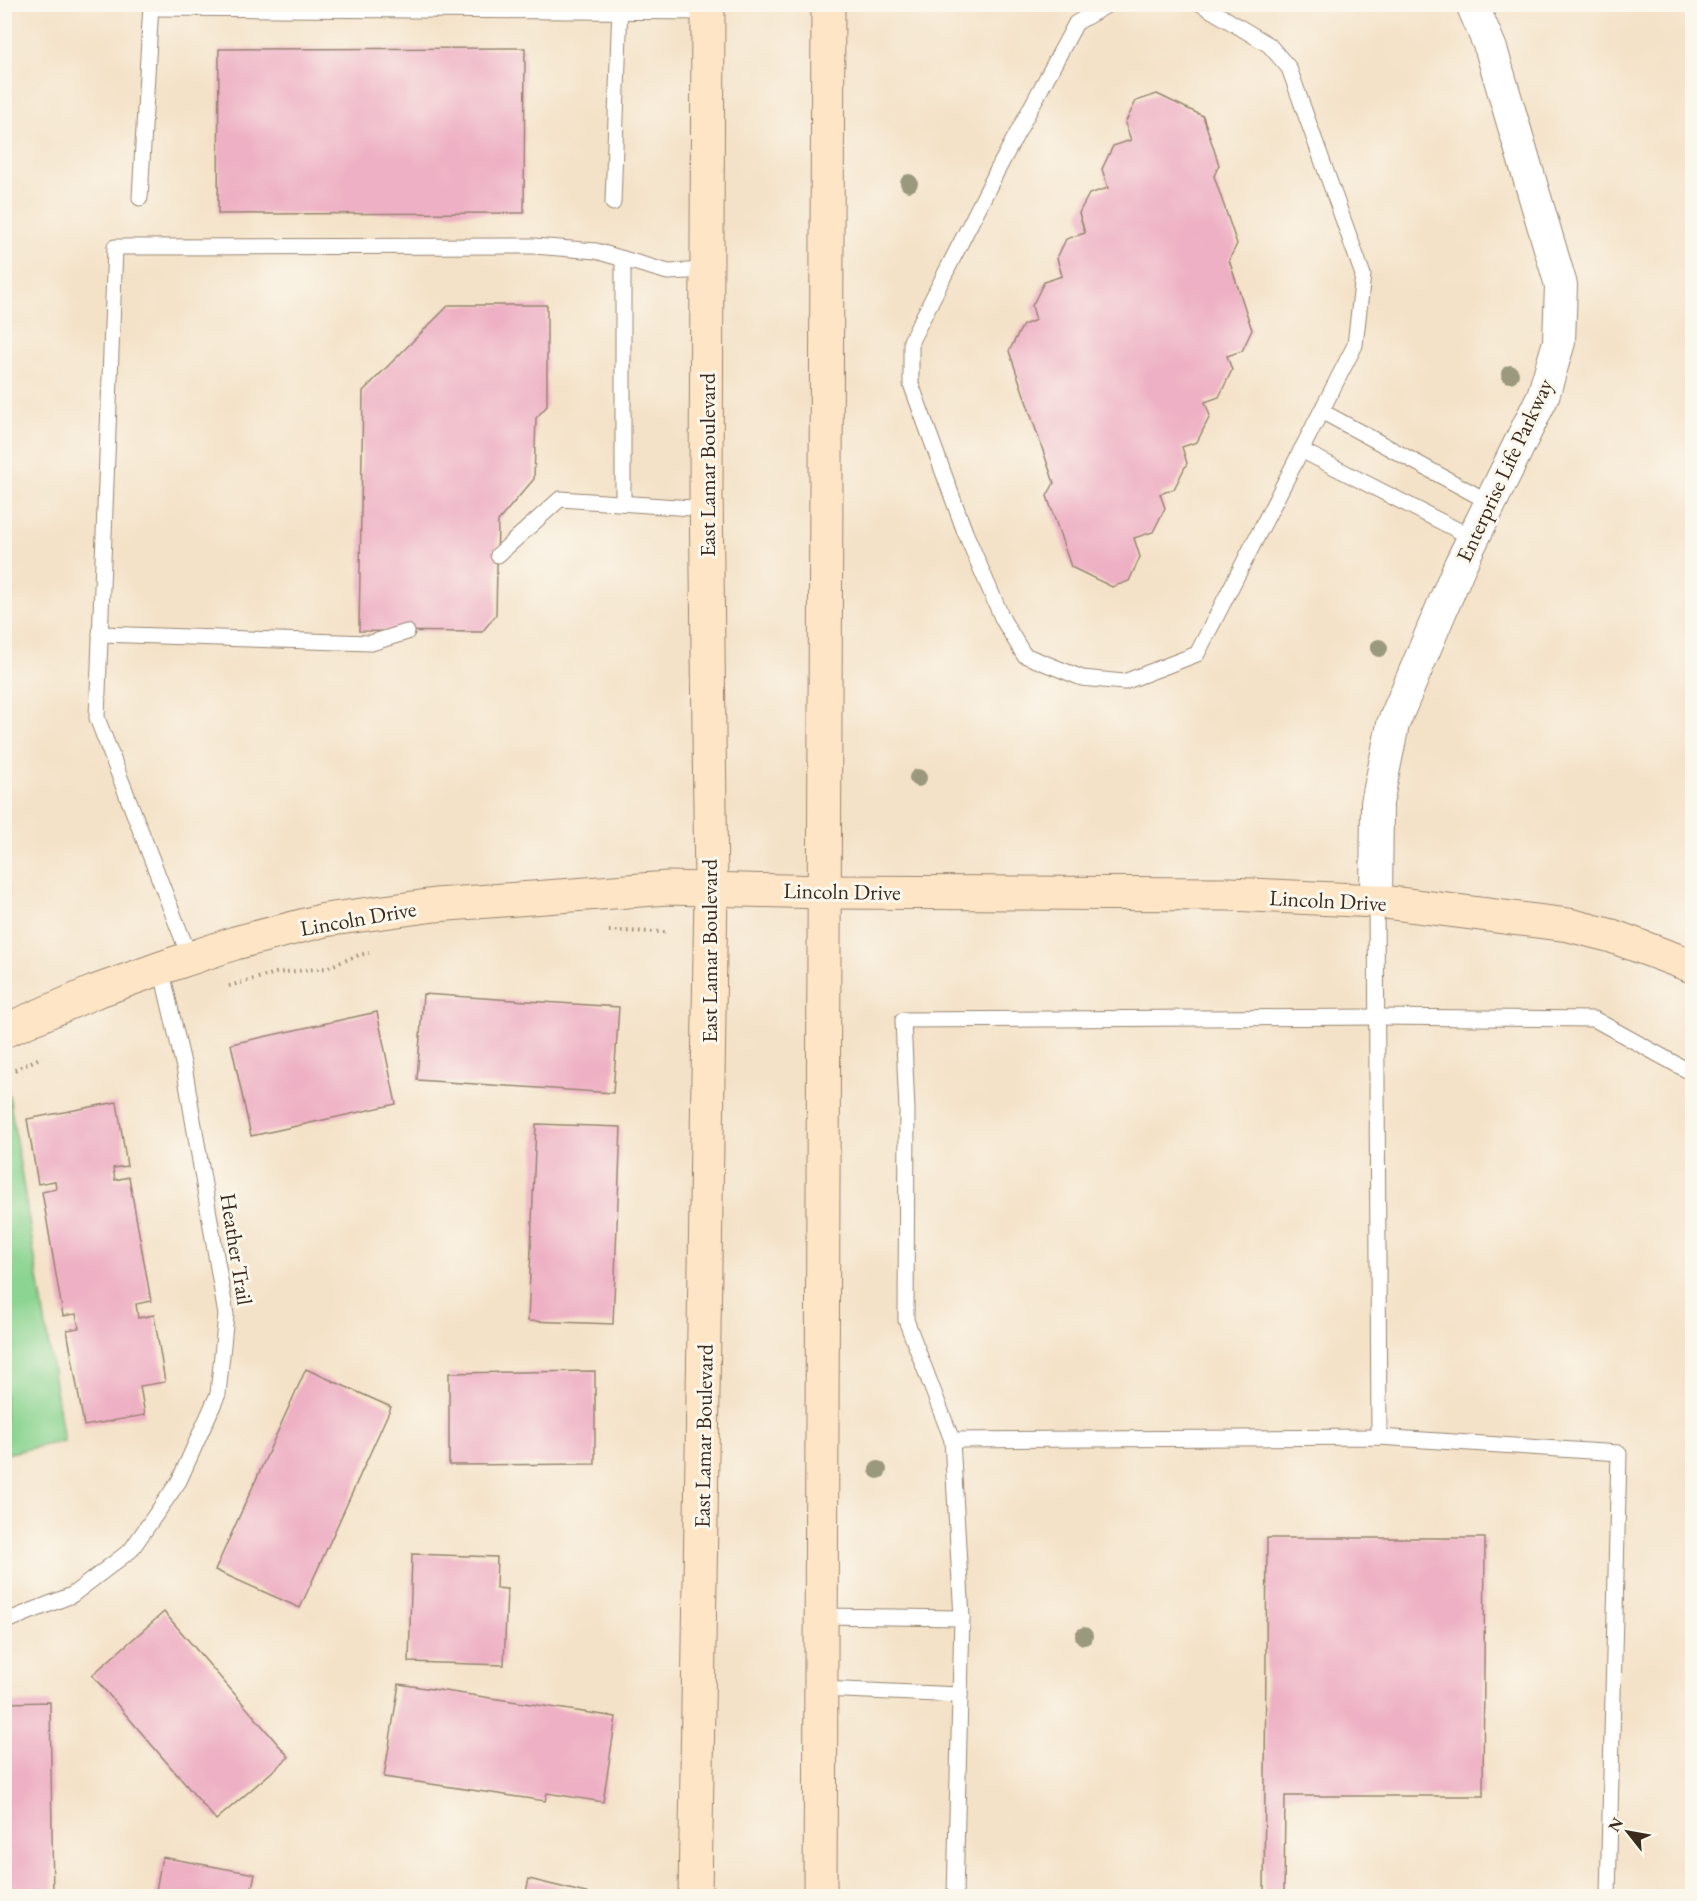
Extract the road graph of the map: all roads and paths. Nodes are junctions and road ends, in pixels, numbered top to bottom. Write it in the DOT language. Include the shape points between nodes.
graph roads {
  1 [pos="828,4"];
  2 [pos="1109,4"];
  3 [pos="1201,4"];
  4 [pos="1472,4"];
  5 [pos="151,6"];
  6 [pos="620,8"];
  7 [pos="708,8"];
  8 [pos="1223,10"];
  9 [pos="140,198"];
  10 [pos="613,202"];
  11 [pos="623,259"];
  12 [pos="707,270"];
  13 [pos="1321,411"];
  14 [pos="1301,450"];
  15 [pos="623,503"];
  16 [pos="1491,503"];
  17 [pos="706,508"];
  18 [pos="1473,538"];
  19 [pos="498,555"];
  20 [pos="407,632"];
  21 [pos="100,634"];
  22 [pos="711,889"];
  23 [pos="824,891"];
  24 [pos="1376,901"];
  25 [pos="603,931"];
  26 [pos="666,933"];
  27 [pos="370,953"];
  28 [pos="175,963"];
  29 [pos="1692,966"];
  30 [pos="224,987"];
  31 [pos="1377,1017"];
  32 [pos="4,1031"];
  33 [pos="1692,1073"];
  34 [pos="1379,1437"];
  35 [pos="952,1440"];
  36 [pos="821,1616"];
  37 [pos="962,1618"];
  38 [pos="4,1622"];
  39 [pos="821,1689"];
  40 [pos="960,1695"];
  41 [pos="695,1896"];
  42 [pos="820,1896"];
  43 [pos="955,1896"];
  44 [pos="1608,1896"];
  1 -- 23 [label="main road"];
  2 -- 14 [label="lane" via="1076,23 911,342 911,384 965,532 1003,620 1024,655 1082,678 1124,682 1197,654"];
  3 -- 8 [label="lane"];
  4 -- 16 [label="street, Enterprise Life Parkway" via="1491,49 1561,285 1559,342 1544,396"];
  5 -- 6 [label="lane"];
  5 -- 9 [label="lane"];
  6 -- 7 [label="lane"];
  6 -- 10 [label="lane"];
  7 -- 12 [label="main road, East Lamar Boulevard"];
  8 -- 13 [label="lane" via="1269,45 1289,68 1363,275 1354,345"];
  11 -- 12 [label="lane" via="668,272"];
  11 -- 15 [label="lane"];
  11 -- 21 [label="lane, Heather Trail" via="596,251 534,246 116,247"];
  12 -- 17 [label="main road, East Lamar Boulevard"];
  13 -- 14 [label="lane"];
  13 -- 16 [label="lane"];
  14 -- 18 [label="lane"];
  15 -- 17 [label="lane"];
  15 -- 19 [label="lane" via="560,500"];
  16 -- 18 [label="street, Enterprise Life Parkway"];
  17 -- 22 [label="main road, East Lamar Boulevard"];
  18 -- 24 [label="street, Enterprise Life Parkway" via="1393,724 1377,803"];
  20 -- 21 [label="lane" via="370,643"];
  21 -- 28 [label="lane, Heather Trail" via="97,718"];
  22 -- 23 [label="main road, Lincoln Drive"];
  22 -- 28 [label="main road, Lincoln Drive" via="668,888 435,905 325,920"];
  22 -- 41 [label="main road, East Lamar Boulevard"];
  23 -- 24 [label="main road, Lincoln Drive" via="1230,894"];
  23 -- 36 [label="main road"];
  24 -- 29 [label="main road, Lincoln Drive" via="1569,925 1612,936"];
  24 -- 31 [label="lane"];
  25 -- 26 [label="path"];
  27 -- 30 [label="path" via="326,968 276,973"];
  28 -- 32 [label="main road, Lincoln Drive"];
  28 -- 38 [label="lane, Heather Trail" via="185,1072 226,1315 218,1394 179,1481 131,1550 72,1595"];
  31 -- 33 [label="lane" via="1594,1018"];
  31 -- 34 [label="lane"];
  31 -- 35 [label="lane" via="903,1020 907,1110 906,1320"];
  34 -- 35 [label="lane"];
  34 -- 44 [label="lane" via="1619,1452"];
  35 -- 37 [label="lane"];
  36 -- 37 [label="lane"];
  36 -- 39 [label="main road"];
  37 -- 40 [label="lane"];
  39 -- 40 [label="lane"];
  39 -- 42 [label="main road"];
  40 -- 43 [label="lane"];
}
